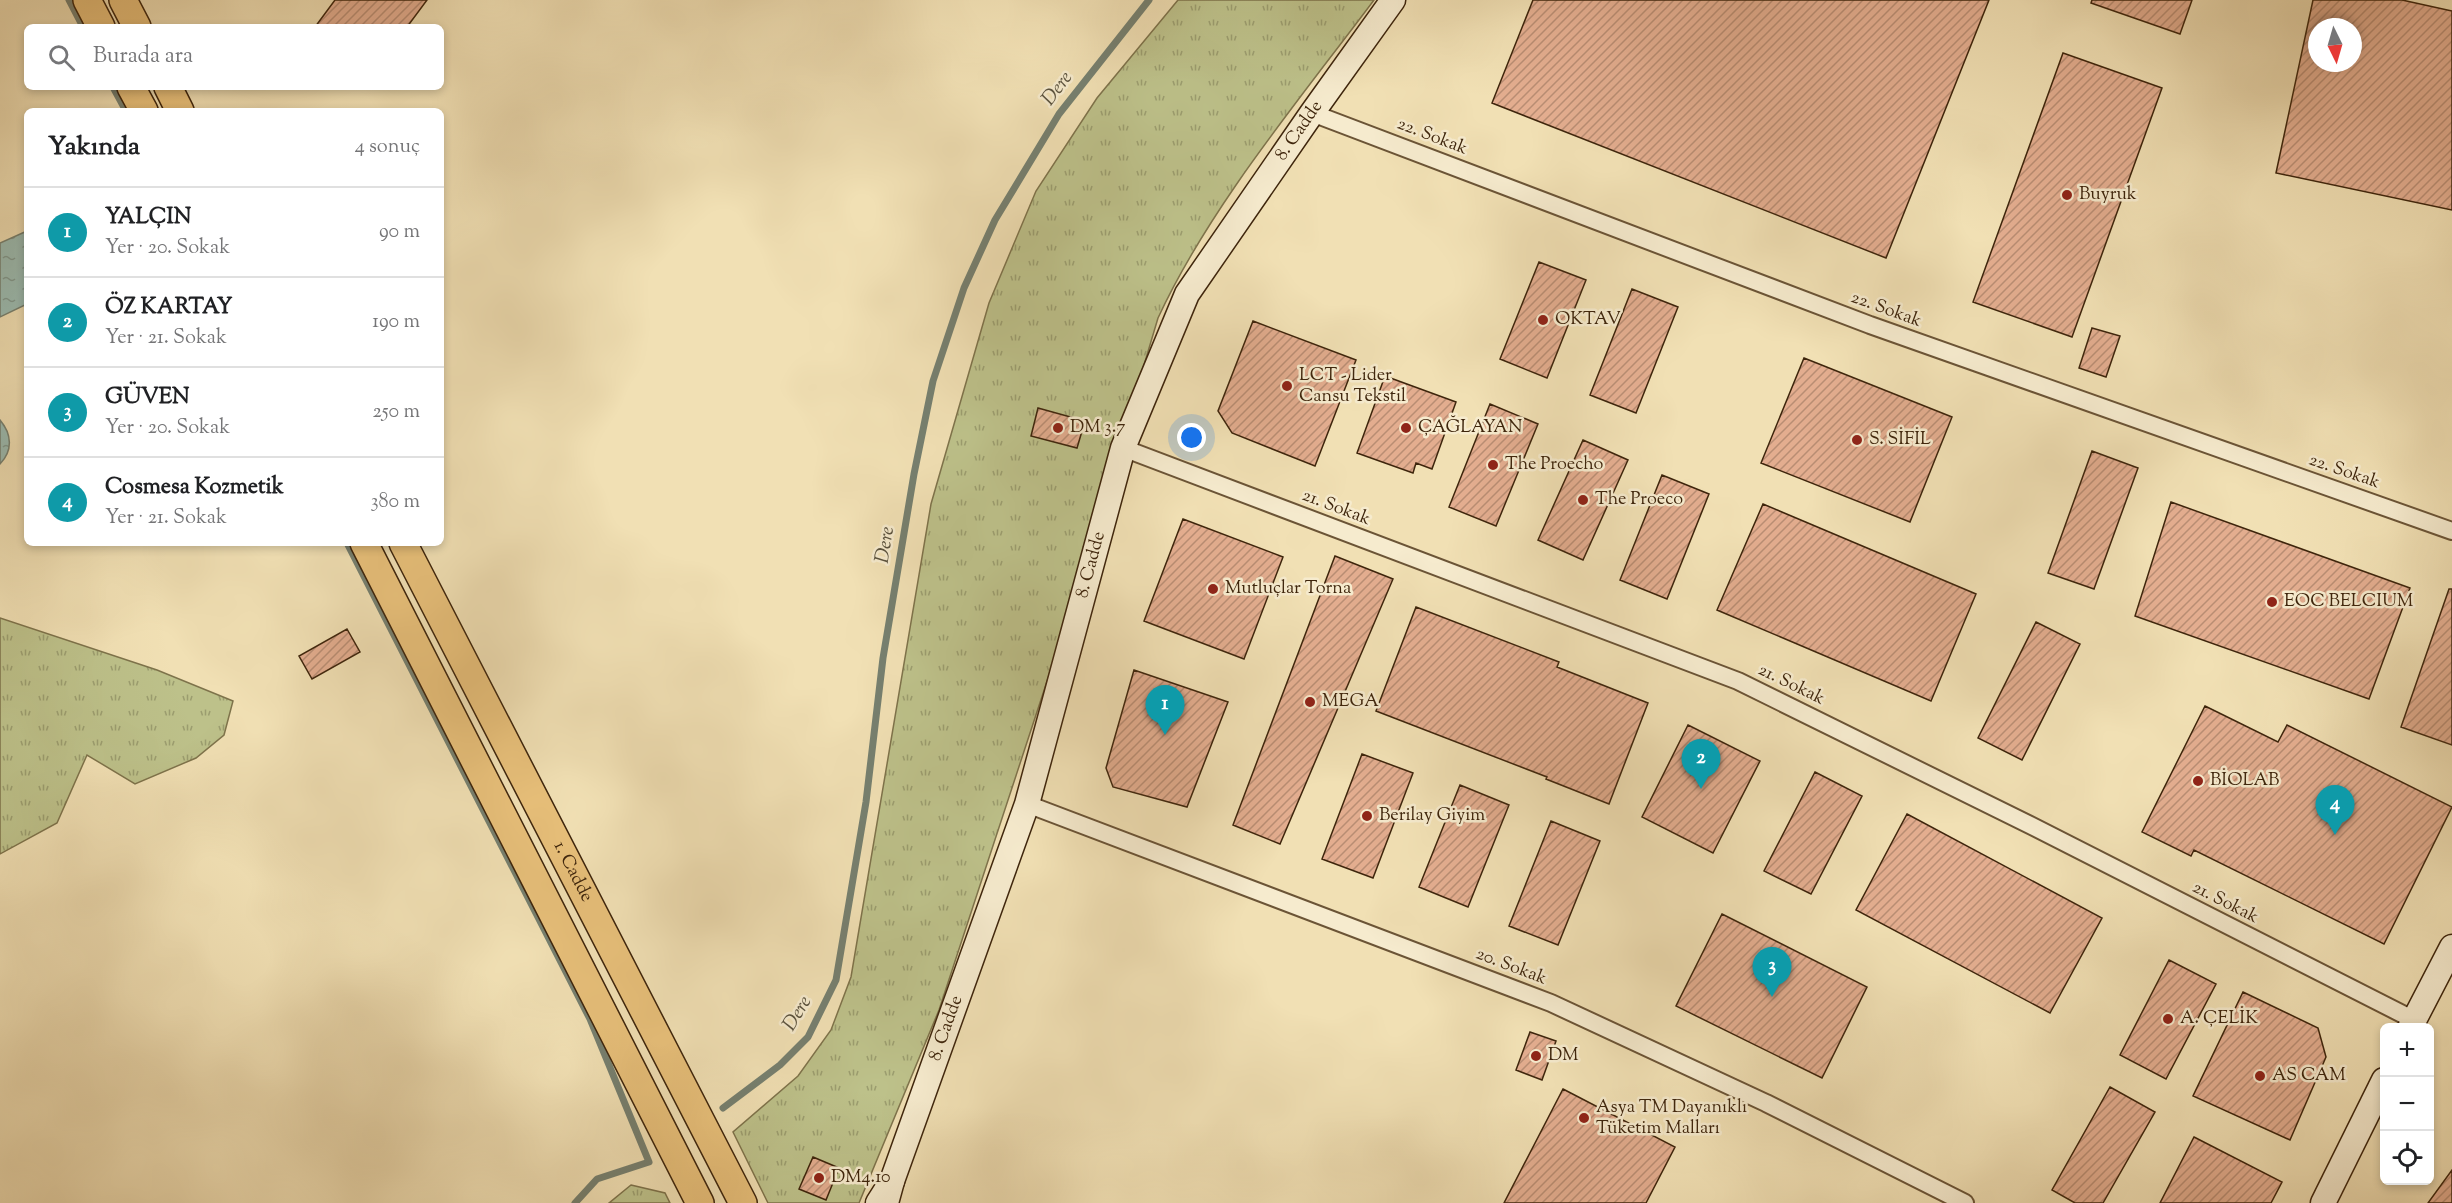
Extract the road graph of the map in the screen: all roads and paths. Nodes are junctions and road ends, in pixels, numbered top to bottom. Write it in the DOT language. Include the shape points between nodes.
graph roads {
  1 [pos="87,0"];
  2 [pos="123,0"];
  3 [pos="1393,0"];
  4 [pos="99,24"];
  5 [pos="135,24"];
  6 [pos="133,90"];
  7 [pos="170,90"];
  8 [pos="142,108"];
  9 [pos="178,108"];
  10 [pos="1312,113"];
  11 [pos="1122,448"];
  12 [pos="2452,531"];
  13 [pos="366,546"];
  14 [pos="405,546"];
  15 [pos="1027,804"];
  16 [pos="2452,947"];
  17 [pos="2410,1023"];
  18 [pos="2413,1023"];
  19 [pos="2380,1090"];
  20 [pos="889,1192"];
  21 [pos="700,1203"];
  22 [pos="743,1203"];
  23 [pos="878,1203"];
  24 [pos="1965,1203"];
  25 [pos="2323,1203"];
  1 -- 4 [label="main road"];
  2 -- 5 [label="main road"];
  3 -- 10 [label="street, 8. Cadde"];
  6 -- 8 [label="main road"];
  7 -- 9 [label="main road"];
  10 -- 11 [label="street, 8. Cadde" via="1187,294"];
  10 -- 12 [label="street, 22. Sokak" via="1870,325"];
  11 -- 15 [label="street, 8. Cadde"];
  11 -- 17 [label="street, 21. Sokak" via="1738,681 2032,826"];
  13 -- 21 [label="main road, 1. Cadde"];
  14 -- 22 [label="main road, 1. Cadde"];
  15 -- 20 [label="street, 8. Cadde"];
  15 -- 24 [label="street, 20. Sokak" via="1551,1003 1766,1103"];
  16 -- 18 [label="street"];
  19 -- 25 [label="street"];
  20 -- 23 [label="street, 8. Cadde"];
}
